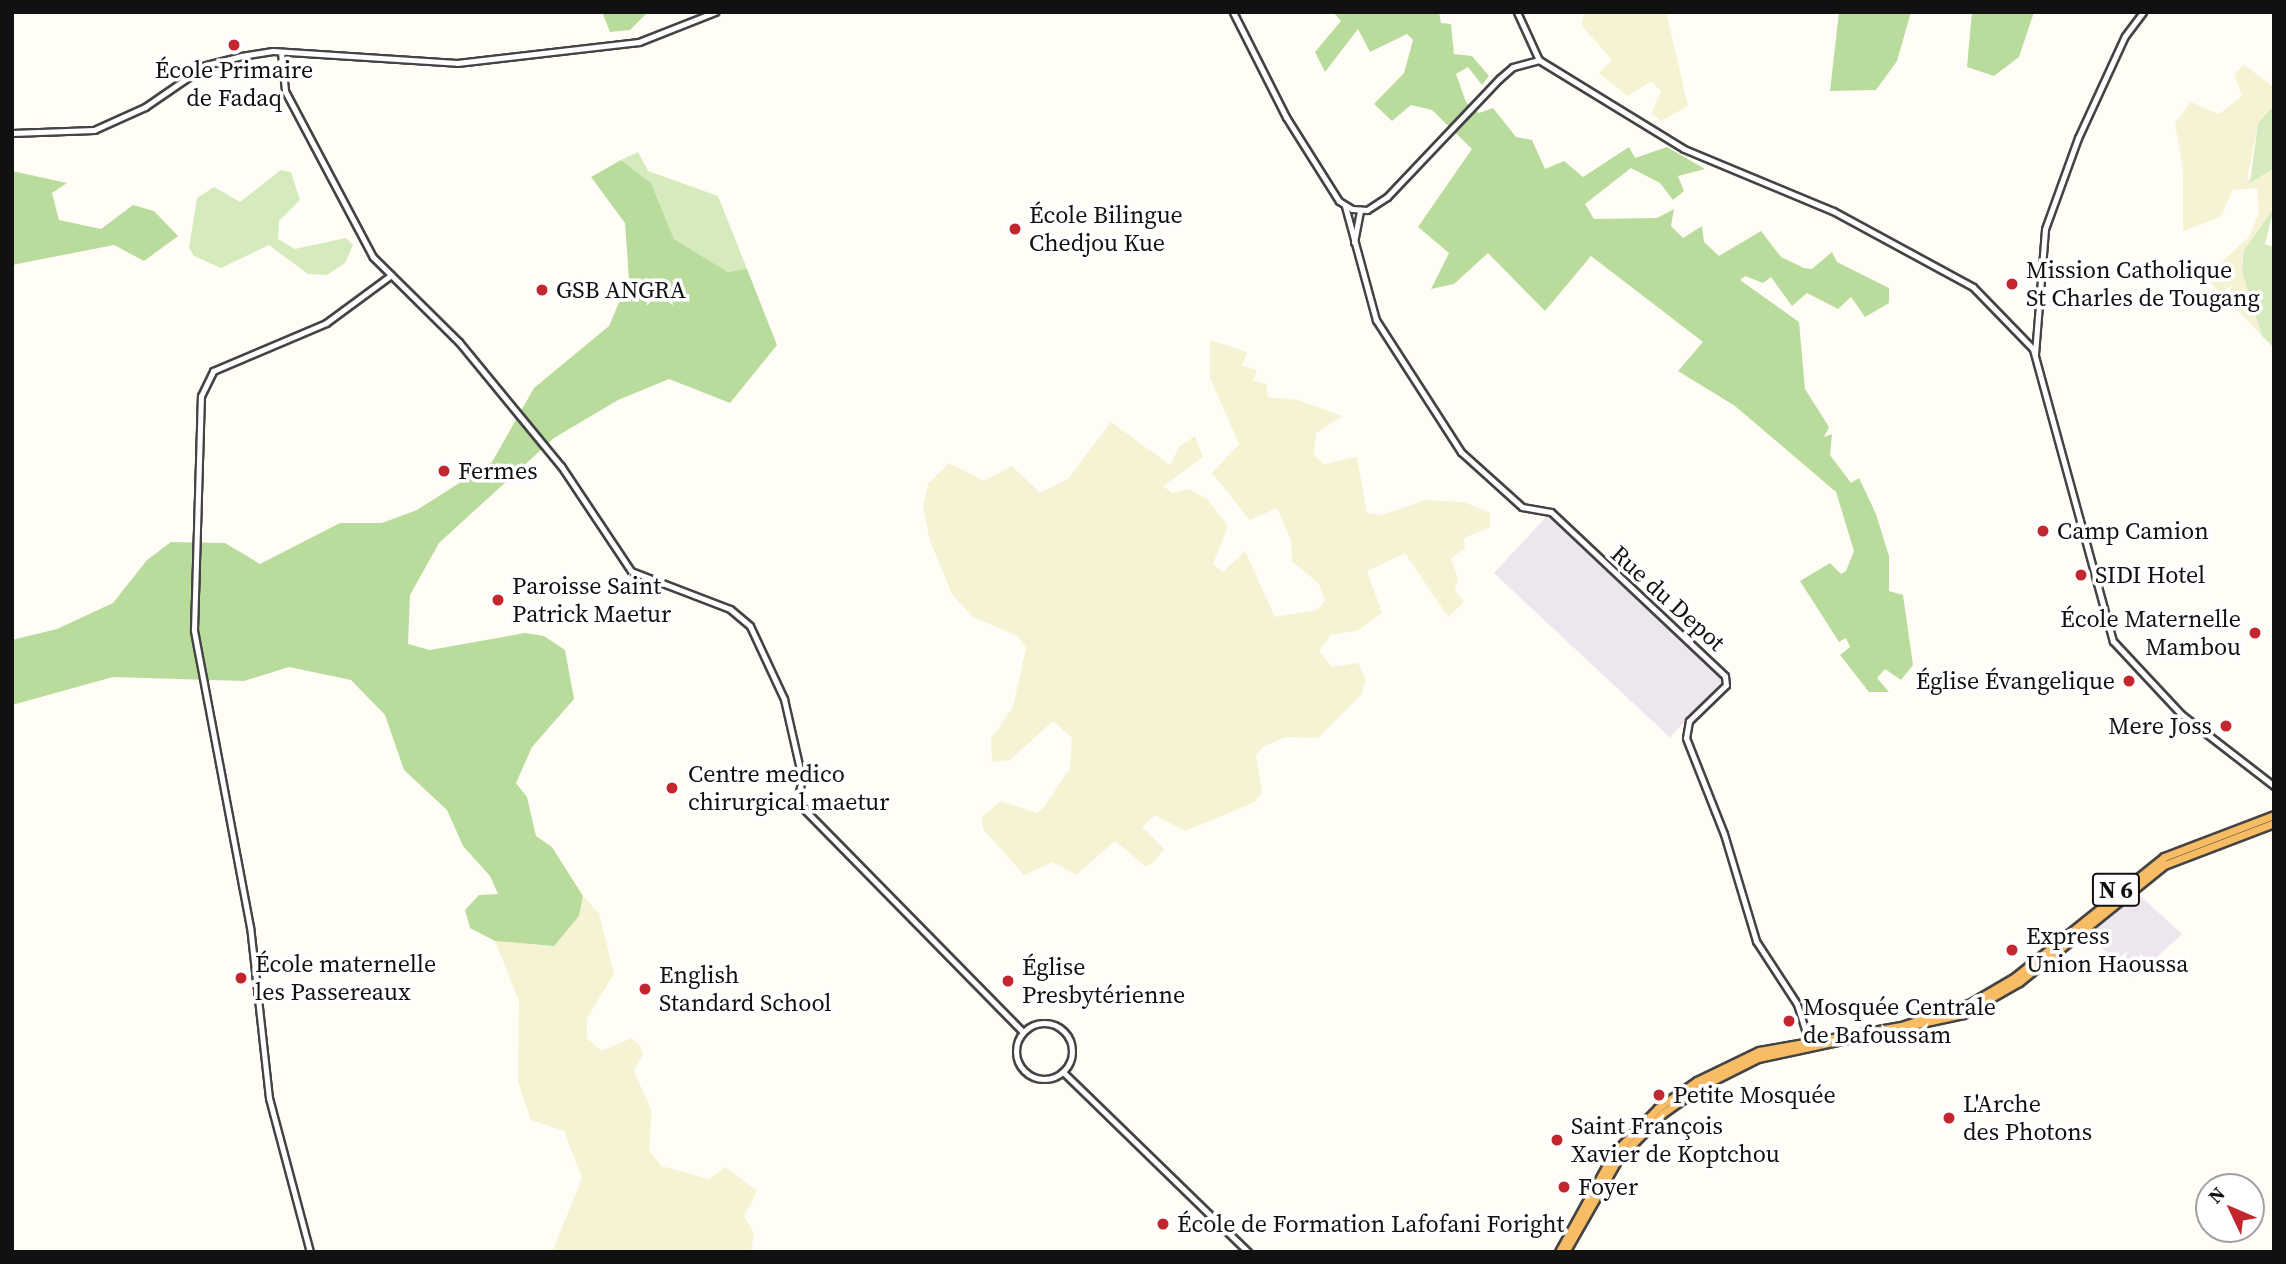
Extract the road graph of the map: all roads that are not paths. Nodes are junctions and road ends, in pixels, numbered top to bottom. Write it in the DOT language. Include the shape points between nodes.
graph roads {
  1 [pos="715,12"];
  2 [pos="1233,12"];
  3 [pos="1517,12"];
  4 [pos="2143,12"];
  5 [pos="281,52"];
  6 [pos="1539,61"];
  7 [pos="12,133"];
  8 [pos="1345,206"];
  9 [pos="1360,209"];
  10 [pos="1354,242"];
  11 [pos="391,275"];
  12 [pos="2035,356"];
  13 [pos="2274,786"];
  14 [pos="2274,815"];
  15 [pos="2274,824"];
  16 [pos="2256,825"];
  17 [pos="1023,1032"];
  18 [pos="1809,1042"];
  19 [pos="1063,1072"];
  20 [pos="1600,1182"];
  21 [pos="310,1252"];
  22 [pos="1248,1252"];
  23 [pos="1559,1252"];
  24 [pos="1565,1252"];
  1 -- 5 [label="street" via="639,42 447,64"];
  2 -- 8 [label="street, Rue du Depot" via="1286,117"];
  3 -- 6 [label="street"];
  4 -- 12 [label="street" via="2125,37 2078,138 2045,229"];
  5 -- 7 [label="street" via="206,65 145,107 94,130"];
  5 -- 11 [label="street" via="285,91 341,188 359,236"];
  6 -- 9 [label="street" via="1513,66 1387,197"];
  6 -- 12 [label="street" via="1717,167 1833,211 1944,267 2010,318"];
  8 -- 9 [label="street"];
  8 -- 10 [label="street, Rue du Depot"];
  9 -- 10 [label="street"];
  10 -- 18 [label="street, Rue du Depot" via="1376,320 1474,468 1522,507 1551,512 1726,676 1726,685 1689,721 1686,738 1724,834 1756,941 1793,997"];
  11 -- 17 [label="street" via="459,342 561,466 631,571 730,609 750,626 778,677 793,732 802,778 797,802"];
  11 -- 21 [label="street" via="326,323 213,371 201,396 194,630 250,927 269,1098"];
  12 -- 13 [label="street" via="2113,641 2181,714"];
  14 -- 16 [label="highway"];
  15 -- 16 [label="highway"];
  16 -- 18 [label="highway, N 6" via="2164,861 2127,886 2019,982 1962,1014 1902,1032"];
  17 -- 19 [label="street" via="1016,1048 1024,1071 1047,1079"];
  17 -- 19 [label="street" via="1048,1024 1065,1033 1071,1057"];
  18 -- 20 [label="highway" via="1698,1084 1646,1128"];
  19 -- 22 [label="street"];
  20 -- 23 [label="highway"];
  20 -- 24 [label="highway"];
}
